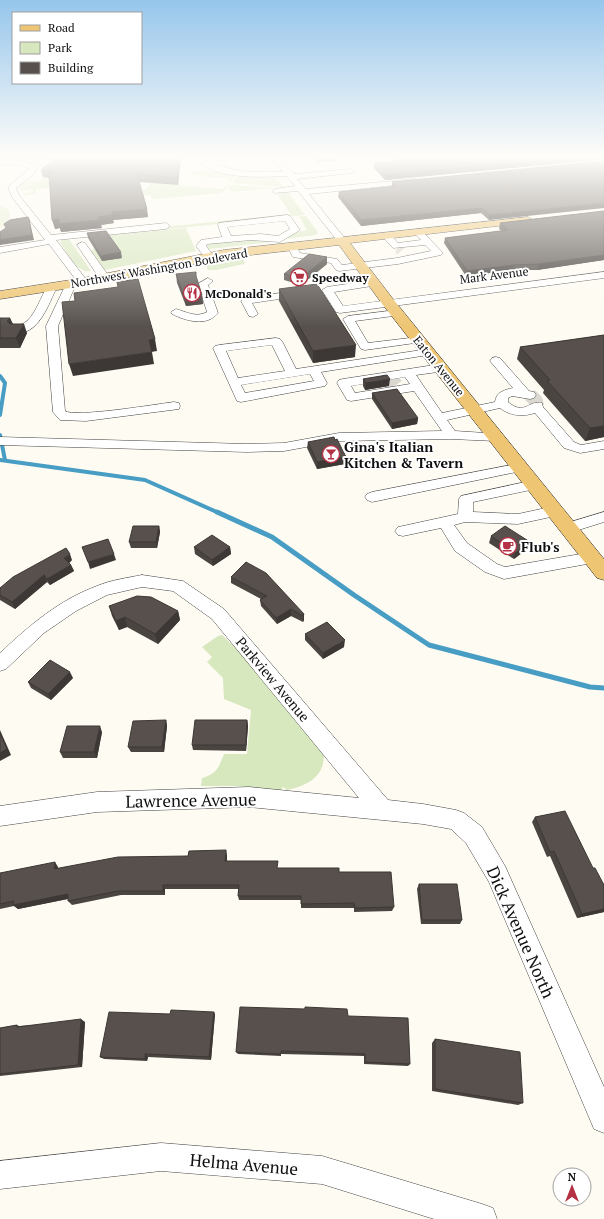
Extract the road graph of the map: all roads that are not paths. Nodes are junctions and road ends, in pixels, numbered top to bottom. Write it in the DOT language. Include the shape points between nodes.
graph roads {
  1 [pos="31,214"];
  2 [pos="321,214"];
  3 [pos="542,219"];
  4 [pos="166,226"];
  5 [pos="418,232"];
  6 [pos="387,236"];
  7 [pos="228,239"];
  8 [pos="51,240"];
  9 [pos="342,241"];
  10 [pos="427,242"];
  11 [pos="285,244"];
  12 [pos="82,245"];
  13 [pos="0,250"];
  14 [pos="401,251"];
  15 [pos="209,257"];
  16 [pos="360,265"];
  17 [pos="604,275"];
  18 [pos="104,277"];
  19 [pos="208,281"];
  20 [pos="77,283"];
  21 [pos="374,283"];
  22 [pos="52,287"];
  23 [pos="319,291"];
  24 [pos="0,295"];
  25 [pos="359,296"];
  26 [pos="388,302"];
  27 [pos="176,312"];
  28 [pos="397,313"];
  29 [pos="253,314"];
  30 [pos="18,330"];
  31 [pos="418,340"];
  32 [pos="428,352"];
  33 [pos="496,361"];
  34 [pos="441,368"];
  35 [pos="313,369"];
  36 [pos="292,373"];
  37 [pos="408,373"];
  38 [pos="234,382"];
  39 [pos="394,382"];
  40 [pos="417,386"];
  41 [pos="532,400"];
  42 [pos="502,404"];
  43 [pos="174,406"];
  44 [pos="475,410"];
  45 [pos="439,418"];
  46 [pos="451,435"];
  47 [pos="496,437"];
  48 [pos="0,441"];
  49 [pos="604,445"];
  50 [pos="520,467"];
  51 [pos="534,485"];
  52 [pos="372,497"];
  53 [pos="555,511"];
  54 [pos="465,517"];
  55 [pos="604,517"];
  56 [pos="445,522"];
  57 [pos="568,528"];
  58 [pos="403,531"];
  59 [pos="592,558"];
  60 [pos="604,573"];
  61 [pos="0,664"];
  62 [pos="383,810"];
  63 [pos="0,816"];
  64 [pos="604,1120"];
  65 [pos="0,1175"];
  66 [pos="482,1219"];
  1 -- 8 [label="street"];
  2 -- 9 [label="street, Eaton Avenue"];
  3 -- 5 [label="main road, Northwest Washington Boulevard"];
  4 -- 8 [label="street"];
  5 -- 6 [label="main road, Northwest Washington Boulevard"];
  5 -- 10 [label="street"];
  6 -- 9 [label="main road, Northwest Washington Boulevard"];
  6 -- 14 [label="street"];
  7 -- 11 [label="street" via="259,236"];
  7 -- 11 [label="street" via="222,225 287,218 295,230"];
  7 -- 15 [label="street" via="204,242 201,246"];
  8 -- 13 [label="street"];
  8 -- 20 [label="street"];
  9 -- 11 [label="main road, Northwest Washington Boulevard"];
  9 -- 16 [label="main road, Eaton Avenue"];
  10 -- 14 [label="street"];
  10 -- 14 [label="street" via="438,253"];
  11 -- 15 [label="main road, Northwest Washington Boulevard"];
  11 -- 16 [label="street" via="296,255 334,261 339,268"];
  12 -- 18 [label="street"];
  14 -- 16 [label="street" via="398,261"];
  15 -- 18 [label="main road, Northwest Washington Boulevard"];
  16 -- 21 [label="main road, Eaton Avenue"];
  17 -- 26 [label="street, Mark Avenue"];
  18 -- 20 [label="main road, Northwest Washington Boulevard"];
  19 -- 27 [label="street" via="203,284 212,308 197,313"];
  20 -- 22 [label="main road, Northwest Washington Boulevard"];
  20 -- 43 [label="street" via="52,326 59,412 65,417 86,417"];
  21 -- 25 [label="street"];
  21 -- 26 [label="main road, Eaton Avenue"];
  22 -- 24 [label="main road, Northwest Washington Boulevard"];
  22 -- 30 [label="street" via="34,320 27,327"];
  23 -- 25 [label="street"];
  23 -- 25 [label="street" via="340,310"];
  23 -- 29 [label="street" via="246,301"];
  25 -- 26 [label="street, Mark Avenue"];
  26 -- 28 [label="main road, Eaton Avenue"];
  28 -- 31 [label="main road, Eaton Avenue"];
  28 -- 31 [label="street" via="348,320 365,347"];
  31 -- 32 [label="main road, Eaton Avenue"];
  32 -- 34 [label="main road, Eaton Avenue"];
  32 -- 35 [label="street"];
  33 -- 41 [label="street"];
  34 -- 37 [label="street"];
  34 -- 44 [label="main road, Eaton Avenue"];
  35 -- 36 [label="street"];
  35 -- 38 [label="street" via="321,383 241,398"];
  36 -- 38 [label="street"];
  36 -- 38 [label="street" via="276,341 219,348"];
  37 -- 39 [label="street"];
  37 -- 40 [label="street"];
  39 -- 39 [label="street" via="371,386"];
  39 -- 40 [label="street"];
  40 -- 45 [label="street"];
  41 -- 42 [label="street" via="508,393 502,397"];
  41 -- 42 [label="street" via="529,411 511,410"];
  41 -- 49 [label="street" via="567,444 580,449"];
  42 -- 44 [label="street"];
  44 -- 45 [label="street"];
  44 -- 47 [label="main road, Eaton Avenue"];
  45 -- 46 [label="street"];
  46 -- 47 [label="street"];
  46 -- 48 [label="street" via="339,437 284,447 248,448"];
  47 -- 50 [label="main road, Eaton Avenue"];
  50 -- 51 [label="main road, Eaton Avenue"];
  50 -- 52 [label="street"];
  51 -- 53 [label="main road, Eaton Avenue"];
  51 -- 54 [label="street" via="466,499"];
  53 -- 54 [label="street" via="518,519"];
  53 -- 57 [label="main road, Eaton Avenue"];
  54 -- 56 [label="street"];
  55 -- 57 [label="street"];
  56 -- 58 [label="street"];
  56 -- 59 [label="street" via="461,547 491,568 504,573"];
  57 -- 59 [label="main road, Eaton Avenue"];
  59 -- 60 [label="main road, Eaton Avenue"];
  61 -- 62 [label="street, Parkview Avenue" via="38,628 70,606 103,590 142,581 177,585 218,614"];
  62 -- 63 [label="street, Lawrence Avenue" via="249,797 97,802"];
  62 -- 64 [label="street, Dick Avenue North" via="456,820 474,835 497,874"];
  65 -- 66 [label="street, Helma Avenue" via="161,1157 322,1170"];
}
